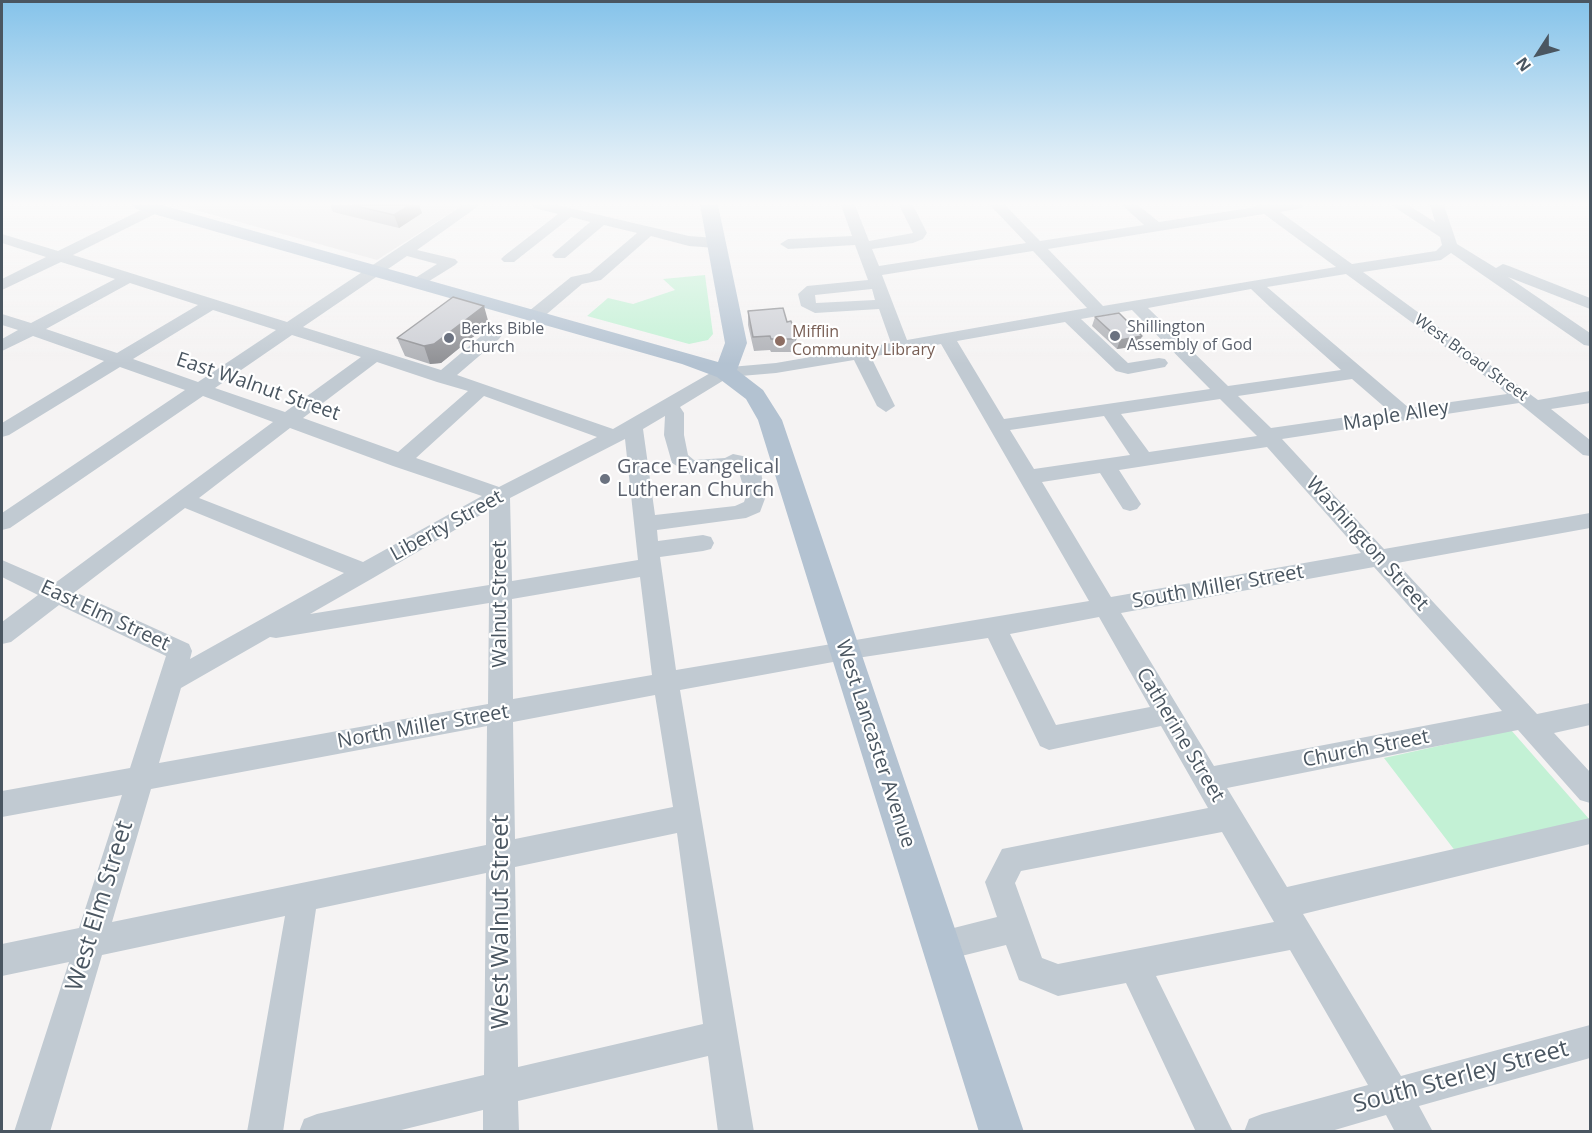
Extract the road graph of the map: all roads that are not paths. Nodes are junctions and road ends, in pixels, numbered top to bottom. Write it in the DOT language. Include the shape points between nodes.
graph roads {
  1 [pos="55,258"];
  2 [pos="65,258"];
  3 [pos="329,258"];
  4 [pos="394,258"];
  5 [pos="433,258"];
  6 [pos="617,258"];
  7 [pos="719,258"];
  8 [pos="868,258"];
  9 [pos="976,258"];
  10 [pos="1048,258"];
  11 [pos="1334,258"];
  12 [pos="1422,258"];
  13 [pos="1472,258"];
  14 [pos="1481,264"];
  15 [pos="1349,269"];
  16 [pos="376,271"];
  17 [pos="128,278"];
  18 [pos="875,278"];
  19 [pos="418,283"];
  20 [pos="1255,284"];
  21 [pos="2,285"];
  22 [pos="211,304"];
  23 [pos="885,304"];
  24 [pos="1590,304"];
  25 [pos="1136,305"];
  26 [pos="1099,311"];
  27 [pos="535,315"];
  28 [pos="1069,317"];
  29 [pos="2,319"];
  30 [pos="31,329"];
  31 [pos="290,329"];
  32 [pos="493,335"];
  33 [pos="946,338"];
  34 [pos="1590,341"];
  35 [pos="2,346"];
  36 [pos="901,346"];
  37 [pos="860,353"];
  38 [pos="373,356"];
  39 [pos="117,361"];
  40 [pos="1159,363"];
  41 [pos="725,372"];
  42 [pos="1355,373"];
  43 [pos="443,378"];
  44 [pos="481,389"];
  45 [pos="199,390"];
  46 [pos="1227,394"];
  47 [pos="1590,397"];
  48 [pos="1529,401"];
  49 [pos="669,406"];
  50 [pos="886,406"];
  51 [pos="1108,411"];
  52 [pos="1406,415"];
  53 [pos="286,421"];
  54 [pos="998,426"];
  55 [pos="3,429"];
  56 [pos="624,432"];
  57 [pos="1270,438"];
  58 [pos="1590,450"];
  59 [pos="1144,459"];
  60 [pos="400,461"];
  61 [pos="733,462"];
  62 [pos="784,462"];
  63 [pos="1105,465"];
  64 [pos="1028,477"];
  65 [pos="500,495"];
  66 [pos="182,499"];
  67 [pos="1130,504"];
  68 [pos="1590,520"];
  69 [pos="2,523"];
  70 [pos="644,524"];
  71 [pos="703,543"];
  72 [pos="1378,556"];
  73 [pos="648,559"];
  74 [pos="2,568"];
  75 [pos="365,572"];
  76 [pos="501,591"];
  77 [pos="56,593"];
  78 [pos="1105,607"];
  79 [pos="995,627"];
  80 [pos="259,631"];
  81 [pos="2,634"];
  82 [pos="844,650"];
  83 [pos="170,682"];
  84 [pos="666,682"];
  85 [pos="500,713"];
  86 [pos="1168,714"];
  87 [pos="1590,714"];
  88 [pos="1528,722"];
  89 [pos="138,779"];
  90 [pos="1208,780"];
  91 [pos="1590,791"];
  92 [pos="2,804"];
  93 [pos="689,817"];
  94 [pos="1229,817"];
  95 [pos="1590,831"];
  96 [pos="501,856"];
  97 [pos="303,896"];
  98 [pos="1280,904"];
  99 [pos="1015,927"];
  100 [pos="1297,933"];
  101 [pos="89,943"];
  102 [pos="941,945"];
  103 [pos="2,960"];
  104 [pos="1134,965"];
  105 [pos="722,1036"];
  106 [pos="1590,1042"];
  107 [pos="501,1087"];
  108 [pos="1394,1097"];
  109 [pos="32,1131"];
  110 [pos="266,1131"];
  111 [pos="317,1131"];
  112 [pos="501,1131"];
  113 [pos="736,1131"];
  114 [pos="1002,1131"];
  115 [pos="1215,1131"];
  116 [pos="1262,1131"];
  117 [pos="1415,1131"];
  1 -- 21 [label="street"];
  2 -- 17 [label="street"];
  3 -- 16 [label="main road, West Lancaster Avenue"];
  4 -- 16 [label="street"];
  5 -- 19 [label="street" via="450,262"];
  6 -- 27 [label="street" via="595,277 577,280"];
  7 -- 41 [label="main road" via="736,343"];
  8 -- 18 [label="street"];
  9 -- 18 [label="street"];
  10 -- 26 [label="street"];
  11 -- 15 [label="street, West Broad Street"];
  12 -- 15 [label="street"];
  13 -- 14 [label="street"];
  14 -- 24 [label="street" via="1498,267"];
  14 -- 34 [label="street"];
  15 -- 20 [label="street"];
  15 -- 48 [label="street, West Broad Street"];
  16 -- 19 [label="main road, West Lancaster Avenue"];
  16 -- 31 [label="street"];
  17 -- 22 [label="street"];
  17 -- 30 [label="street"];
  18 -- 23 [label="street"];
  18 -- 23 [label="street" via="813,289 806,294 809,306"];
  19 -- 27 [label="main road, West Lancaster Avenue"];
  20 -- 25 [label="street"];
  20 -- 42 [label="street"];
  22 -- 31 [label="street"];
  22 -- 39 [label="street"];
  23 -- 36 [label="street"];
  25 -- 26 [label="street"];
  25 -- 46 [label="street, Washington Street"];
  26 -- 28 [label="street"];
  27 -- 41 [label="main road, West Lancaster Avenue"];
  28 -- 33 [label="street"];
  28 -- 40 [label="street" via="1122,367"];
  29 -- 30 [label="street, East Walnut Street"];
  30 -- 35 [label="street"];
  30 -- 39 [label="street, East Walnut Street"];
  31 -- 38 [label="street"];
  31 -- 45 [label="street"];
  32 -- 43 [label="street"];
  33 -- 36 [label="street"];
  33 -- 54 [label="street, Catherine Street"];
  36 -- 37 [label="street"];
  37 -- 41 [label="street" via="776,368"];
  37 -- 50 [label="street"];
  38 -- 43 [label="street"];
  38 -- 53 [label="street"];
  39 -- 45 [label="street, East Walnut Street"];
  39 -- 55 [label="street"];
  41 -- 49 [label="street, Liberty Street"];
  41 -- 62 [label="main road, West Lancaster Avenue" via="748,389 765,409"];
  42 -- 46 [label="street"];
  42 -- 52 [label="street"];
  43 -- 44 [label="street"];
  44 -- 56 [label="street"];
  44 -- 60 [label="street"];
  45 -- 53 [label="street, East Walnut Street"];
  45 -- 69 [label="street"];
  46 -- 51 [label="street"];
  46 -- 57 [label="street, Washington Street"];
  47 -- 48 [label="street, Maple Alley"];
  48 -- 52 [label="street, Maple Alley"];
  48 -- 58 [label="street, West Broad Street"];
  49 -- 56 [label="street, Liberty Street"];
  49 -- 61 [label="street" via="675,413 679,458 690,467"];
  51 -- 54 [label="street"];
  51 -- 59 [label="street"];
  52 -- 57 [label="street, Maple Alley"];
  53 -- 60 [label="street, East Walnut Street"];
  53 -- 66 [label="street"];
  54 -- 64 [label="street, Catherine Street"];
  56 -- 65 [label="street, Liberty Street"];
  56 -- 70 [label="street"];
  57 -- 59 [label="street, Maple Alley"];
  57 -- 72 [label="street, Washington Street"];
  59 -- 63 [label="street, Maple Alley"];
  60 -- 65 [label="street, East Walnut Street"];
  61 -- 62 [label="street" via="757,466"];
  61 -- 70 [label="street" via="751,473 756,496 753,507 738,513"];
  62 -- 82 [label="main road, West Lancaster Avenue"];
  63 -- 64 [label="street, Maple Alley"];
  63 -- 67 [label="street"];
  64 -- 78 [label="street, Catherine Street"];
  65 -- 75 [label="street, Liberty Street"];
  65 -- 76 [label="street, Walnut Street"];
  66 -- 75 [label="street"];
  66 -- 77 [label="street"];
  68 -- 72 [label="street, South Miller Street"];
  70 -- 73 [label="street"];
  71 -- 73 [label="street"];
  72 -- 78 [label="street, South Miller Street" via="1348,565"];
  72 -- 88 [label="street, Washington Street"];
  73 -- 76 [label="street"];
  73 -- 84 [label="street"];
  74 -- 77 [label="street, East Elm Street"];
  75 -- 80 [label="street, Liberty Street"];
  76 -- 80 [label="street"];
  76 -- 85 [label="street, Walnut Street"];
  77 -- 81 [label="street"];
  77 -- 83 [label="street, East Elm Street" via="180,651"];
  78 -- 79 [label="street, South Miller Street"];
  78 -- 86 [label="street, Catherine Street"];
  79 -- 82 [label="street, South Miller Street"];
  79 -- 86 [label="street" via="1049,738"];
  80 -- 83 [label="street, Liberty Street"];
  82 -- 84 [label="street, North Miller Street"];
  82 -- 102 [label="main road, West Lancaster Avenue"];
  83 -- 89 [label="street, West Elm Street"];
  84 -- 85 [label="street, North Miller Street"];
  84 -- 93 [label="street"];
  85 -- 89 [label="street, North Miller Street"];
  85 -- 96 [label="street, West Walnut Street"];
  86 -- 90 [label="street, Catherine Street"];
  87 -- 88 [label="street, Church Street"];
  88 -- 90 [label="street, Church Street"];
  88 -- 91 [label="street, Washington Street"];
  89 -- 92 [label="street, North Miller Street"];
  89 -- 101 [label="street, West Elm Street"];
  90 -- 94 [label="street, Catherine Street"];
  93 -- 96 [label="street"];
  93 -- 105 [label="street"];
  94 -- 98 [label="street, Catherine Street"];
  94 -- 99 [label="street" via="1012,859 1000,882"];
  95 -- 98 [label="street"];
  96 -- 97 [label="street"];
  96 -- 107 [label="street, West Walnut Street"];
  97 -- 101 [label="street"];
  97 -- 110 [label="street"];
  98 -- 100 [label="street, Catherine Street"];
  99 -- 102 [label="street"];
  99 -- 104 [label="street" via="1030,969 1058,980"];
  100 -- 104 [label="street"];
  100 -- 108 [label="street, Catherine Street"];
  101 -- 103 [label="street"];
  101 -- 109 [label="street, West Elm Street"];
  102 -- 114 [label="main road, West Lancaster Avenue"];
  104 -- 115 [label="street"];
  105 -- 107 [label="street"];
  105 -- 113 [label="street"];
  106 -- 108 [label="street, South Sterley Street"];
  107 -- 111 [label="street"];
  107 -- 112 [label="street, West Walnut Street"];
  108 -- 116 [label="street, South Sterley Street"];
  108 -- 117 [label="street, Catherine Street"];
}
